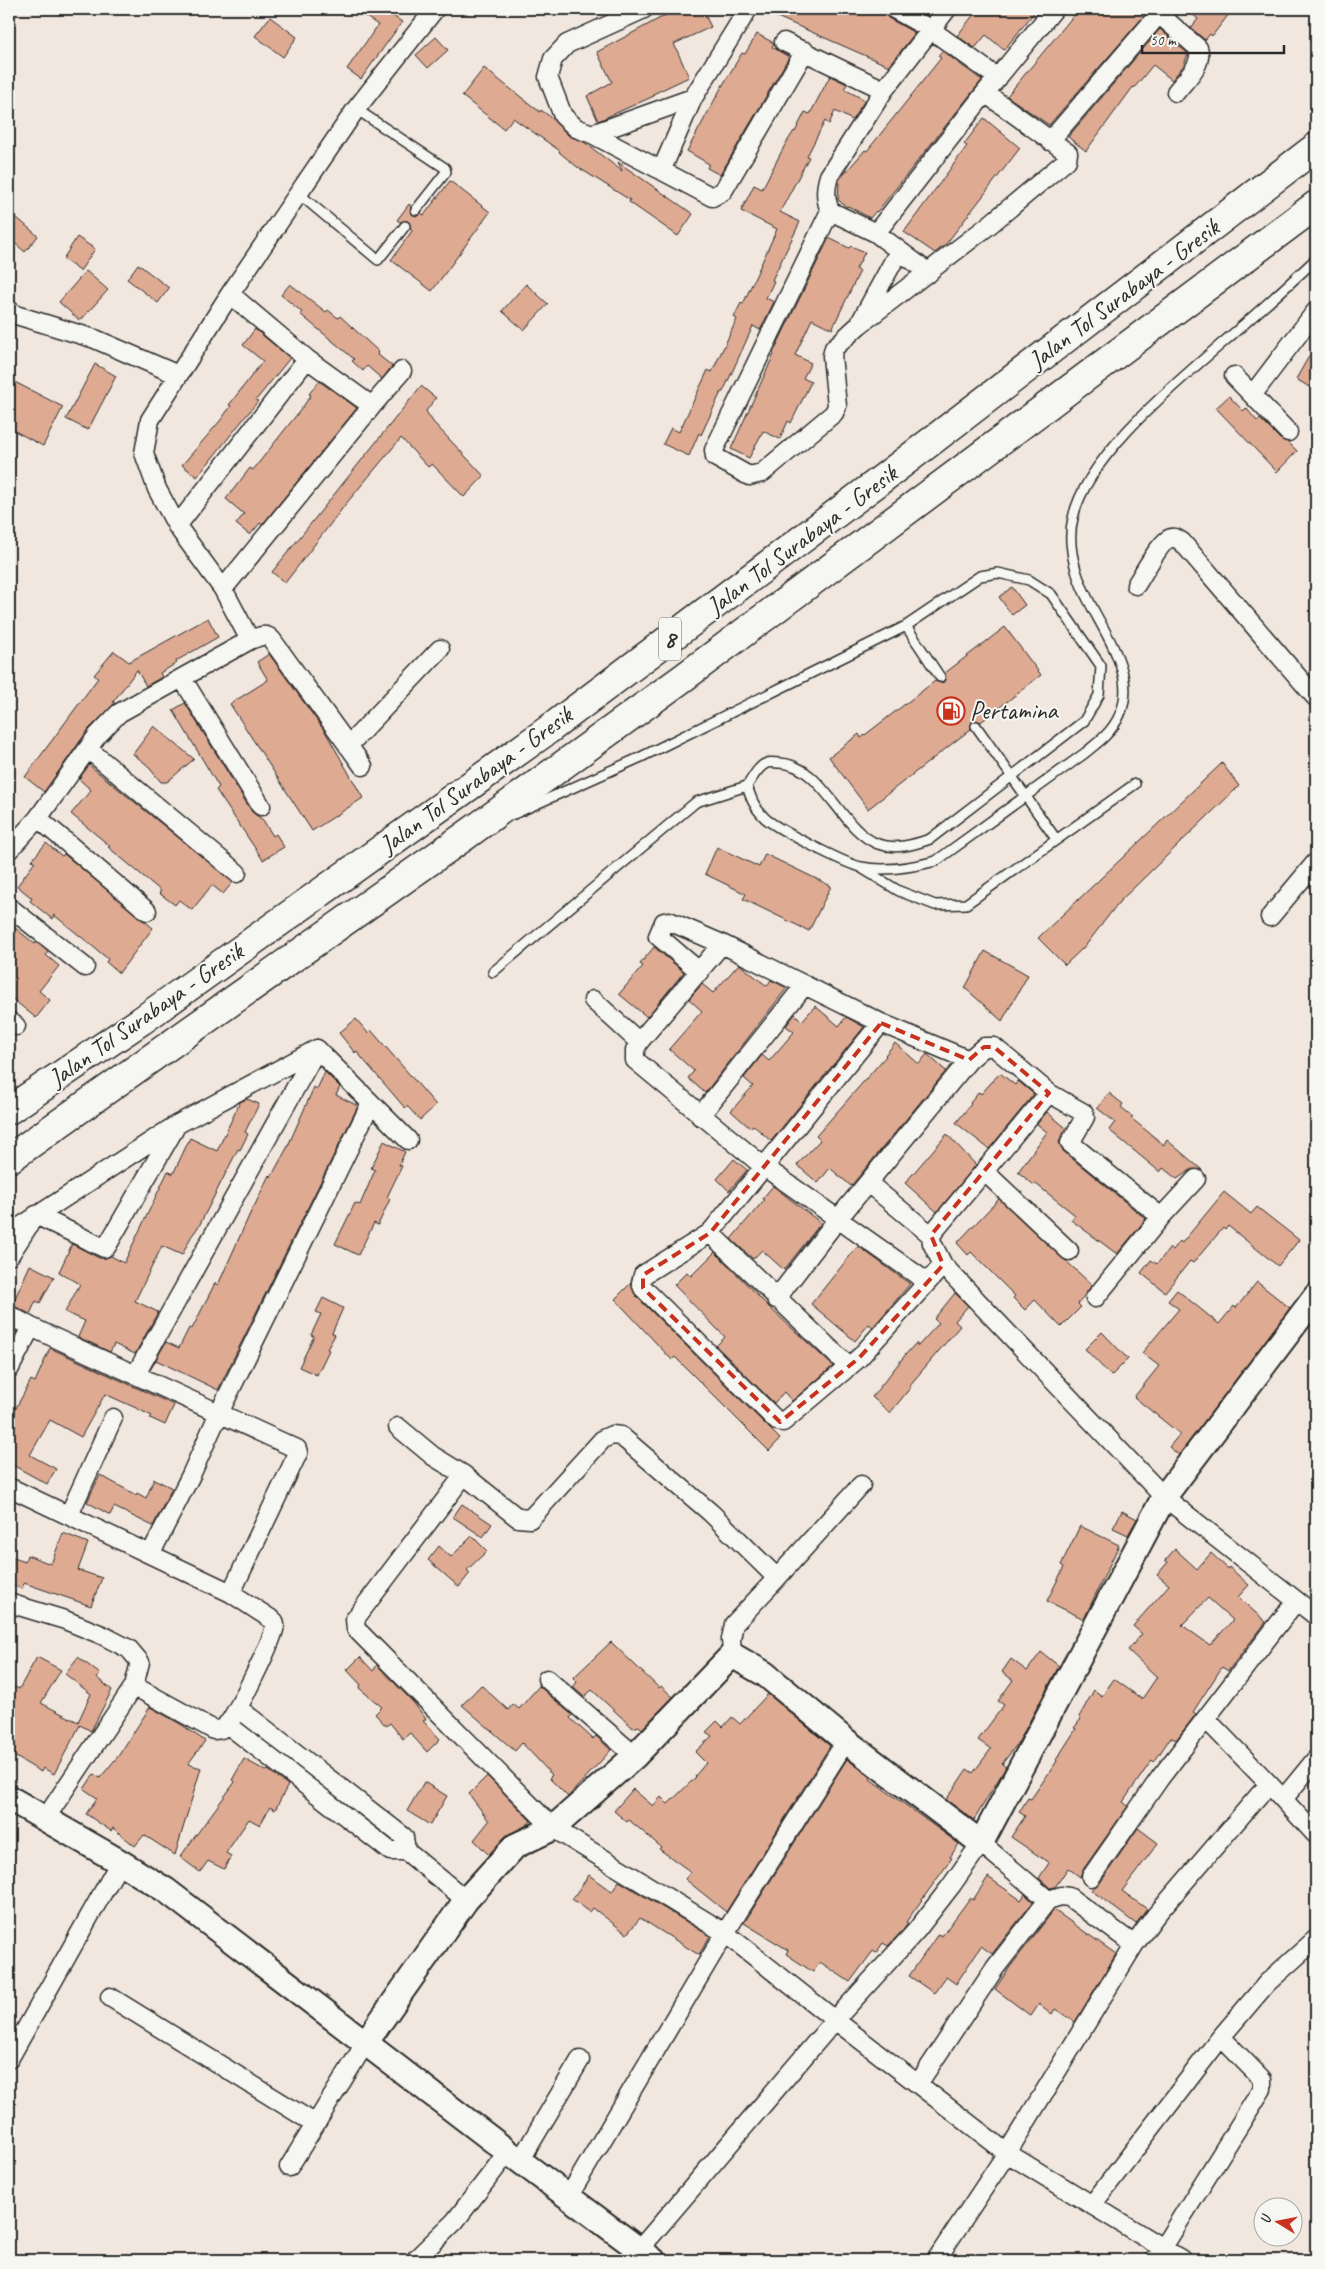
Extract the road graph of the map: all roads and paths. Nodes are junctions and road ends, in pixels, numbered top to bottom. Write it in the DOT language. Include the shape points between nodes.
graph roads {
  1 [pos="435,9"];
  2 [pos="894,9"];
  3 [pos="947,9"];
  4 [pos="1054,9"];
  5 [pos="634,10"];
  6 [pos="1156,12"];
  7 [pos="742,13"];
  8 [pos="930,29"];
  9 [pos="784,42"];
  10 [pos="805,51"];
  11 [pos="998,78"];
  12 [pos="884,90"];
  13 [pos="1176,92"];
  14 [pos="985,93"];
  15 [pos="693,98"];
  16 [pos="356,109"];
  17 [pos="592,134"];
  18 [pos="1050,140"];
  19 [pos="1316,147"];
  20 [pos="662,169"];
  21 [pos="298,192"];
  22 [pos="1316,205"];
  23 [pos="416,210"];
  24 [pos="830,211"];
  25 [pos="405,226"];
  26 [pos="876,233"];
  27 [pos="899,251"];
  28 [pos="1316,259"];
  29 [pos="929,273"];
  30 [pos="230,294"];
  31 [pos="1316,311"];
  32 [pos="11,316"];
  33 [pos="859,325"];
  34 [pos="307,359"];
  35 [pos="402,371"];
  36 [pos="178,375"];
  37 [pos="1234,376"];
  38 [pos="1253,394"];
  39 [pos="372,406"];
  40 [pos="1288,432"];
  41 [pos="177,526"];
  42 [pos="1136,585"];
  43 [pos="222,589"];
  44 [pos="906,626"];
  45 [pos="250,640"];
  46 [pos="440,649"];
  47 [pos="940,677"];
  48 [pos="182,678"];
  49 [pos="1316,698"];
  50 [pos="976,726"];
  51 [pos="348,746"];
  52 [pos="88,749"];
  53 [pos="363,766"];
  54 [pos="1012,777"];
  55 [pos="1135,784"];
  56 [pos="747,786"];
  57 [pos="1026,796"];
  58 [pos="261,806"];
  59 [pos="38,818"];
  60 [pos="465,836"];
  61 [pos="1056,840"];
  62 [pos="9,850"];
  63 [pos="1316,862"];
  64 [pos="860,867"];
  65 [pos="237,873"];
  66 [pos="9,907"];
  67 [pos="146,911"];
  68 [pos="1270,917"];
  69 [pos="722,944"];
  70 [pos="85,967"];
  71 [pos="494,972"];
  72 [pos="700,972"];
  73 [pos="804,986"];
  74 [pos="593,1000"];
  75 [pos="881,1023"];
  76 [pos="639,1042"];
  77 [pos="317,1049"];
  78 [pos="970,1060"];
  79 [pos="1049,1092"];
  80 [pos="370,1103"];
  81 [pos="9,1110"];
  82 [pos="700,1116"];
  83 [pos="176,1126"];
  84 [pos="408,1140"];
  85 [pos="9,1159"];
  86 [pos="763,1166"];
  87 [pos="984,1170"];
  88 [pos="1196,1180"];
  89 [pos="868,1183"];
  90 [pos="35,1217"];
  91 [pos="1161,1217"];
  92 [pos="837,1220"];
  93 [pos="710,1233"];
  94 [pos="9,1234"];
  95 [pos="931,1235"];
  96 [pos="1068,1251"];
  97 [pos="9,1256"];
  98 [pos="943,1264"];
  99 [pos="927,1282"];
  100 [pos="1316,1296"];
  101 [pos="1095,1298"];
  102 [pos="776,1299"];
  103 [pos="9,1315"];
  104 [pos="31,1327"];
  105 [pos="849,1367"];
  106 [pos="9,1370"];
  107 [pos="136,1374"];
  108 [pos="219,1413"];
  109 [pos="113,1418"];
  110 [pos="398,1427"];
  111 [pos="464,1475"];
  112 [pos="861,1485"];
  113 [pos="13,1489"];
  114 [pos="1164,1497"];
  115 [pos="69,1515"];
  116 [pos="151,1554"];
  117 [pos="777,1578"];
  118 [pos="231,1593"];
  119 [pos="1296,1601"];
  120 [pos="9,1603"];
  121 [pos="1316,1616"];
  122 [pos="732,1655"];
  123 [pos="548,1679"];
  124 [pos="134,1686"];
  125 [pos="238,1708"];
  126 [pos="1206,1719"];
  127 [pos="227,1724"];
  128 [pos="846,1741"];
  129 [pos="635,1756"];
  130 [pos="1316,1759"];
  131 [pos="310,1766"];
  132 [pos="299,1782"];
  133 [pos="1270,1785"];
  134 [pos="9,1798"];
  135 [pos="1284,1798"];
  136 [pos="45,1820"];
  137 [pos="553,1828"];
  138 [pos="1316,1835"];
  139 [pos="981,1843"];
  140 [pos="413,1857"];
  141 [pos="120,1862"];
  142 [pos="1091,1877"];
  143 [pos="466,1900"];
  144 [pos="1048,1900"];
  145 [pos="725,1933"];
  146 [pos="1316,1939"];
  147 [pos="1129,1941"];
  148 [pos="110,1997"];
  149 [pos="835,2020"];
  150 [pos="1221,2037"];
  151 [pos="361,2049"];
  152 [pos="9,2059"];
  153 [pos="580,2060"];
  154 [pos="918,2084"];
  155 [pos="314,2123"];
  156 [pos="1007,2153"];
  157 [pos="514,2157"];
  158 [pos="289,2167"];
  159 [pos="568,2196"];
  160 [pos="1092,2205"];
  161 [pos="1159,2254"];
  162 [pos="646,2255"];
  163 [pos="415,2260"];
  164 [pos="936,2260"];
  165 [pos="1182,2260"];
  1 -- 16 [label="street"];
  2 -- 8 [label="street"];
  3 -- 8 [label="street"];
  4 -- 11 [label="street"];
  5 -- 17 [label="street" via="567,44 553,60 548,77 564,116 576,128"];
  6 -- 13 [label="street" via="1198,48 1200,54 1199,62"];
  6 -- 18 [label="street"];
  7 -- 15 [label="street"];
  8 -- 11 [label="street"];
  8 -- 12 [label="street"];
  9 -- 10 [label="street"];
  10 -- 12 [label="street"];
  10 -- 20 [label="street" via="723,191 712,196"];
  11 -- 14 [label="street"];
  12 -- 24 [label="street" via="829,176 825,188"];
  14 -- 18 [label="street"];
  14 -- 26 [label="street"];
  15 -- 17 [label="street"];
  15 -- 20 [label="street"];
  16 -- 21 [label="street"];
  16 -- 23 [label="lane" via="445,168 446,172"];
  17 -- 20 [label="street"];
  18 -- 29 [label="street" via="1068,153 1067,160"];
  19 -- 81 [label="highway, Jalan Tol Surabaya - Gresik / 8" via="548,730 141,1021"];
  21 -- 25 [label="lane" via="378,260"];
  21 -- 30 [label="street"];
  22 -- 60 [label="highway, Jalan Tol Surabaya - Gresik / 8" via="691,672"];
  24 -- 26 [label="street"];
  24 -- 33 [label="street" via="714,450 715,458 749,476 756,476 834,413 837,406 832,353"];
  26 -- 27 [label="street"];
  27 -- 29 [label="street"];
  27 -- 33 [label="street"];
  28 -- 57 [label="lane" via="1138,420 1091,476 1079,497 1072,519 1071,542 1076,571 1121,664 1124,681 1121,710 1106,736"];
  29 -- 33 [label="street"];
  30 -- 34 [label="street"];
  30 -- 36 [label="street"];
  31 -- 38 [label="street"];
  32 -- 36 [label="street" via="95,340"];
  34 -- 39 [label="street"];
  34 -- 41 [label="street"];
  35 -- 39 [label="street"];
  36 -- 41 [label="street" via="150,420 144,453 157,488"];
  37 -- 38 [label="street"];
  38 -- 40 [label="street"];
  39 -- 43 [label="street"];
  41 -- 43 [label="street"];
  42 -- 49 [label="street" via="1163,544 1177,538"];
  43 -- 45 [label="street"];
  44 -- 47 [label="lane"];
  44 -- 54 [label="lane" via="980,576 998,573 1030,580 1051,594 1101,666 1099,695 1084,721"];
  44 -- 60 [label="lane" via="639,758"];
  45 -- 48 [label="street"];
  45 -- 51 [label="street" via="269,636"];
  46 -- 51 [label="street"];
  48 -- 52 [label="street" via="120,713"];
  48 -- 58 [label="street"];
  50 -- 54 [label="lane"];
  51 -- 53 [label="street"];
  52 -- 59 [label="street"];
  52 -- 65 [label="street"];
  54 -- 56 [label="lane" via="930,839 906,848 877,844 852,826 829,795 809,776 787,764 767,763"];
  54 -- 57 [label="lane"];
  55 -- 61 [label="lane"];
  56 -- 64 [label="lane" via="752,803 764,818"];
  56 -- 71 [label="lane" via="696,802"];
  57 -- 61 [label="lane"];
  57 -- 64 [label="lane" via="936,861 908,869"];
  59 -- 62 [label="street"];
  59 -- 67 [label="street"];
  60 -- 85 [label="highway, Jalan Tol Surabaya - Gresik / 8"];
  61 -- 64 [label="lane" via="966,904 935,905 899,891"];
  63 -- 68 [label="street"];
  66 -- 70 [label="street"];
  69 -- 72 [label="street"];
  69 -- 72 [label="street" via="669,921 664,922 658,936"];
  69 -- 73 [label="street"];
  72 -- 76 [label="street"];
  73 -- 75 [label="street"];
  73 -- 82 [label="street"];
  74 -- 76 [label="street"];
  75 -- 78 [label="street"];
  75 -- 86 [label="street"];
  76 -- 82 [label="street" via="634,1050 635,1060"];
  77 -- 80 [label="street"];
  77 -- 83 [label="street"];
  77 -- 107 [label="street"];
  78 -- 79 [label="street" via="984,1046 994,1047"];
  78 -- 89 [label="street"];
  79 -- 87 [label="street"];
  79 -- 91 [label="street" via="1085,1115 1070,1143"];
  80 -- 84 [label="street"];
  80 -- 108 [label="street"];
  82 -- 86 [label="street"];
  83 -- 90 [label="street"];
  83 -- 90 [label="street" via="104,1248"];
  86 -- 92 [label="street"];
  86 -- 93 [label="street"];
  87 -- 95 [label="street"];
  87 -- 96 [label="street"];
  88 -- 91 [label="street"];
  89 -- 92 [label="street"];
  89 -- 95 [label="street"];
  90 -- 94 [label="street"];
  90 -- 97 [label="street"];
  91 -- 101 [label="street"];
  92 -- 99 [label="street"];
  92 -- 102 [label="street"];
  93 -- 102 [label="street"];
  93 -- 105 [label="street" via="643,1275 641,1283 777,1421 783,1422"];
  95 -- 98 [label="street"];
  98 -- 99 [label="street"];
  98 -- 114 [label="street"];
  99 -- 105 [label="street"];
  100 -- 114 [label="street"];
  102 -- 105 [label="street"];
  103 -- 104 [label="street"];
  104 -- 106 [label="street"];
  104 -- 107 [label="street"];
  107 -- 108 [label="street"];
  108 -- 116 [label="street" via="192,1475"];
  108 -- 118 [label="street" via="294,1446 298,1453"];
  109 -- 115 [label="street"];
  110 -- 111 [label="street" via="433,1456"];
  111 -- 117 [label="street" via="518,1518 530,1519 603,1439 621,1436 711,1513"];
  111 -- 137 [label="street" via="360,1610 355,1619 356,1629"];
  112 -- 117 [label="street"];
  113 -- 115 [label="street"];
  114 -- 119 [label="street"];
  114 -- 139 [label="street"];
  115 -- 116 [label="street"];
  116 -- 118 [label="street"];
  117 -- 122 [label="street" via="734,1624"];
  118 -- 125 [label="street" via="274,1621 275,1625"];
  119 -- 121 [label="street"];
  119 -- 126 [label="street"];
  120 -- 124 [label="street" via="65,1620 129,1649 140,1662"];
  122 -- 128 [label="street" via="765,1674"];
  122 -- 129 [label="street"];
  123 -- 129 [label="street"];
  124 -- 127 [label="street" via="214,1730 221,1730"];
  124 -- 136 [label="street"];
  125 -- 127 [label="street"];
  125 -- 131 [label="street"];
  126 -- 133 [label="street"];
  126 -- 142 [label="street"];
  127 -- 132 [label="street"];
  128 -- 139 [label="street"];
  128 -- 145 [label="street"];
  129 -- 137 [label="street"];
  130 -- 135 [label="street"];
  131 -- 132 [label="street"];
  131 -- 140 [label="street" via="404,1837"];
  132 -- 140 [label="street" via="390,1852"];
  133 -- 135 [label="street"];
  133 -- 156 [label="street" via="1162,1907 1134,1945"];
  134 -- 136 [label="street"];
  135 -- 138 [label="street"];
  136 -- 141 [label="street"];
  137 -- 143 [label="street" via="515,1846"];
  137 -- 145 [label="street"];
  139 -- 144 [label="street"];
  139 -- 149 [label="street" via="916,1931"];
  140 -- 143 [label="street"];
  141 -- 151 [label="street" via="167,1892"];
  141 -- 152 [label="street"];
  143 -- 151 [label="street"];
  144 -- 147 [label="street" via="1069,1897"];
  144 -- 154 [label="street" via="995,1968"];
  145 -- 149 [label="street"];
  145 -- 159 [label="street"];
  146 -- 150 [label="street" via="1267,1982"];
  148 -- 155 [label="street"];
  149 -- 154 [label="street"];
  149 -- 162 [label="street"];
  150 -- 160 [label="street"];
  150 -- 161 [label="street" via="1262,2080 1262,2089"];
  151 -- 155 [label="street"];
  151 -- 157 [label="street"];
  153 -- 157 [label="street"];
  154 -- 156 [label="street"];
  155 -- 158 [label="street"];
  156 -- 160 [label="street"];
  156 -- 164 [label="street"];
  157 -- 159 [label="street"];
  157 -- 163 [label="street"];
  159 -- 162 [label="street"];
  160 -- 161 [label="street"];
  161 -- 165 [label="street"];
}
